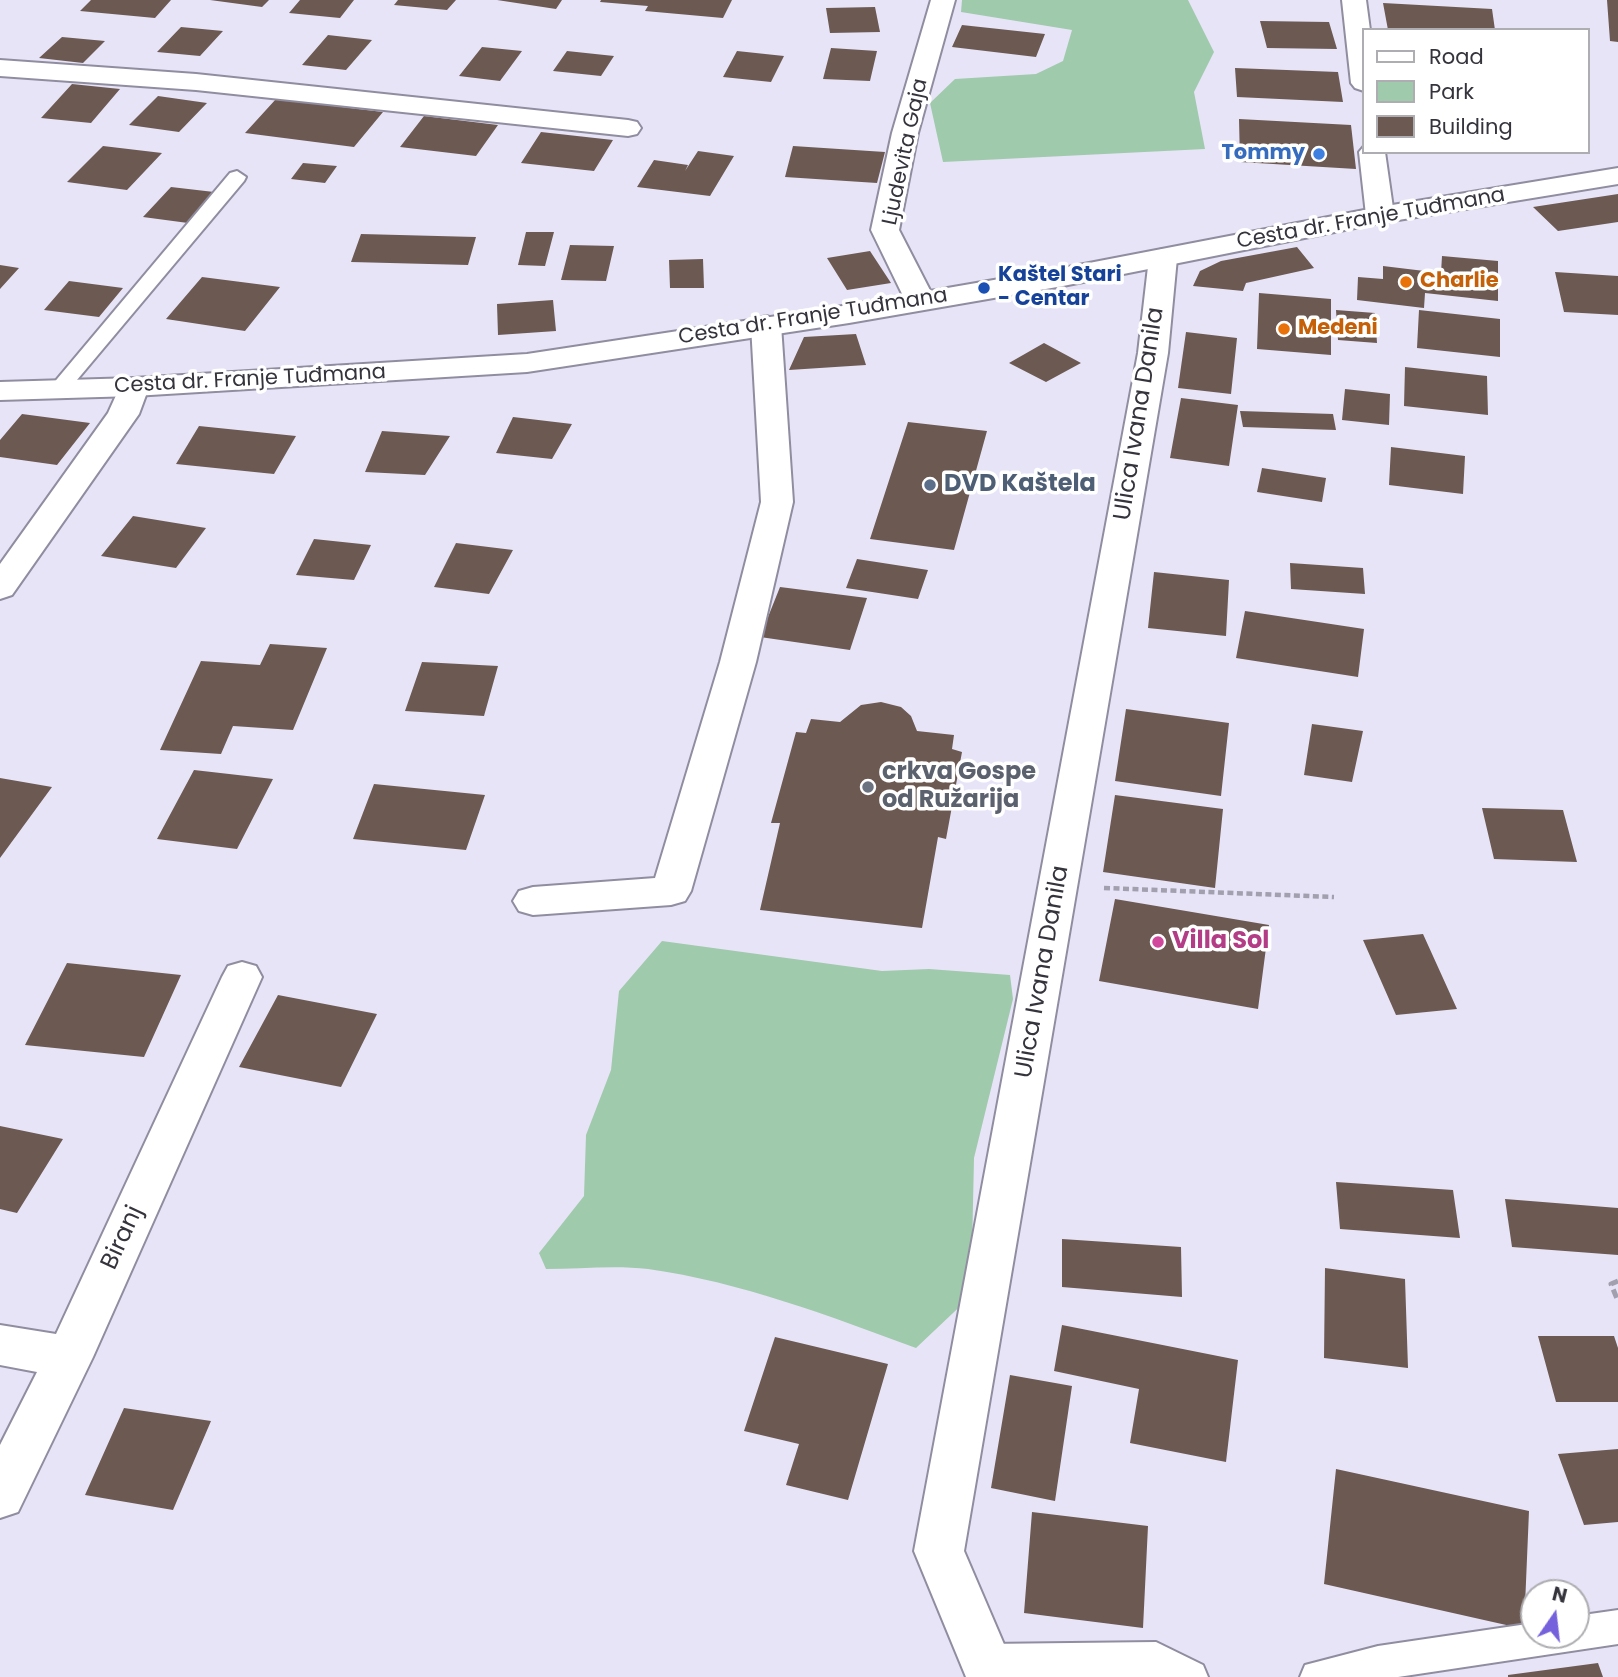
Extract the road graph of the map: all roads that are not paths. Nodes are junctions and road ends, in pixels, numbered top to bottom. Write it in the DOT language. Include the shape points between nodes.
graph roads {
  1 [pos="943,0"];
  2 [pos="1354,0"];
  3 [pos="1362,66"];
  4 [pos="0,68"];
  5 [pos="628,128"];
  6 [pos="1373,154"];
  7 [pos="1618,176"];
  8 [pos="237,177"];
  9 [pos="1380,215"];
  10 [pos="1163,258"];
  11 [pos="920,300"];
  12 [pos="766,325"];
  13 [pos="134,387"];
  14 [pos="59,389"];
  15 [pos="0,391"];
  16 [pos="0,588"];
  17 [pos="533,901"];
  18 [pos="242,977"];
  19 [pos="0,1345"];
  20 [pos="69,1357"];
  21 [pos="0,1496"];
  22 [pos="1618,1627"];
  23 [pos="1590,1631"];
  24 [pos="1520,1642"];
  25 [pos="989,1669"];
  26 [pos="1190,1677"];
  27 [pos="1318,1677"];
  1 -- 11 [label="street, Ljudevita Gaja" via="905,133 885,230"];
  2 -- 3 [label="street"];
  4 -- 5 [label="street" via="196,82"];
  6 -- 9 [label="street"];
  7 -- 9 [label="street, Cesta dr. Franje Tuđmana"];
  8 -- 14 [label="lane"];
  9 -- 10 [label="street, Cesta dr. Franje Tuđmana"];
  10 -- 11 [label="street, Cesta dr. Franje Tuđmana"];
  10 -- 25 [label="street, Ulica Ivana Danila" via="1153,353 939,1551"];
  11 -- 12 [label="street, Cesta dr. Franje Tuđmana"];
  12 -- 13 [label="street, Cesta dr. Franje Tuđmana" via="527,363"];
  12 -- 17 [label="street" via="777,502 738,662 671,891"];
  13 -- 14 [label="street, Cesta dr. Franje Tuđmana"];
  13 -- 16 [label="street" via="122,414"];
  14 -- 15 [label="street, Cesta dr. Franje Tuđmana"];
  18 -- 20 [label="street, Biranj"];
  19 -- 20 [label="street"];
  20 -- 21 [label="street, Biranj"];
  22 -- 23 [label="lane"];
  24 -- 27 [label="lane"];
  25 -- 26 [label="lane" via="1156,1659"];
}
